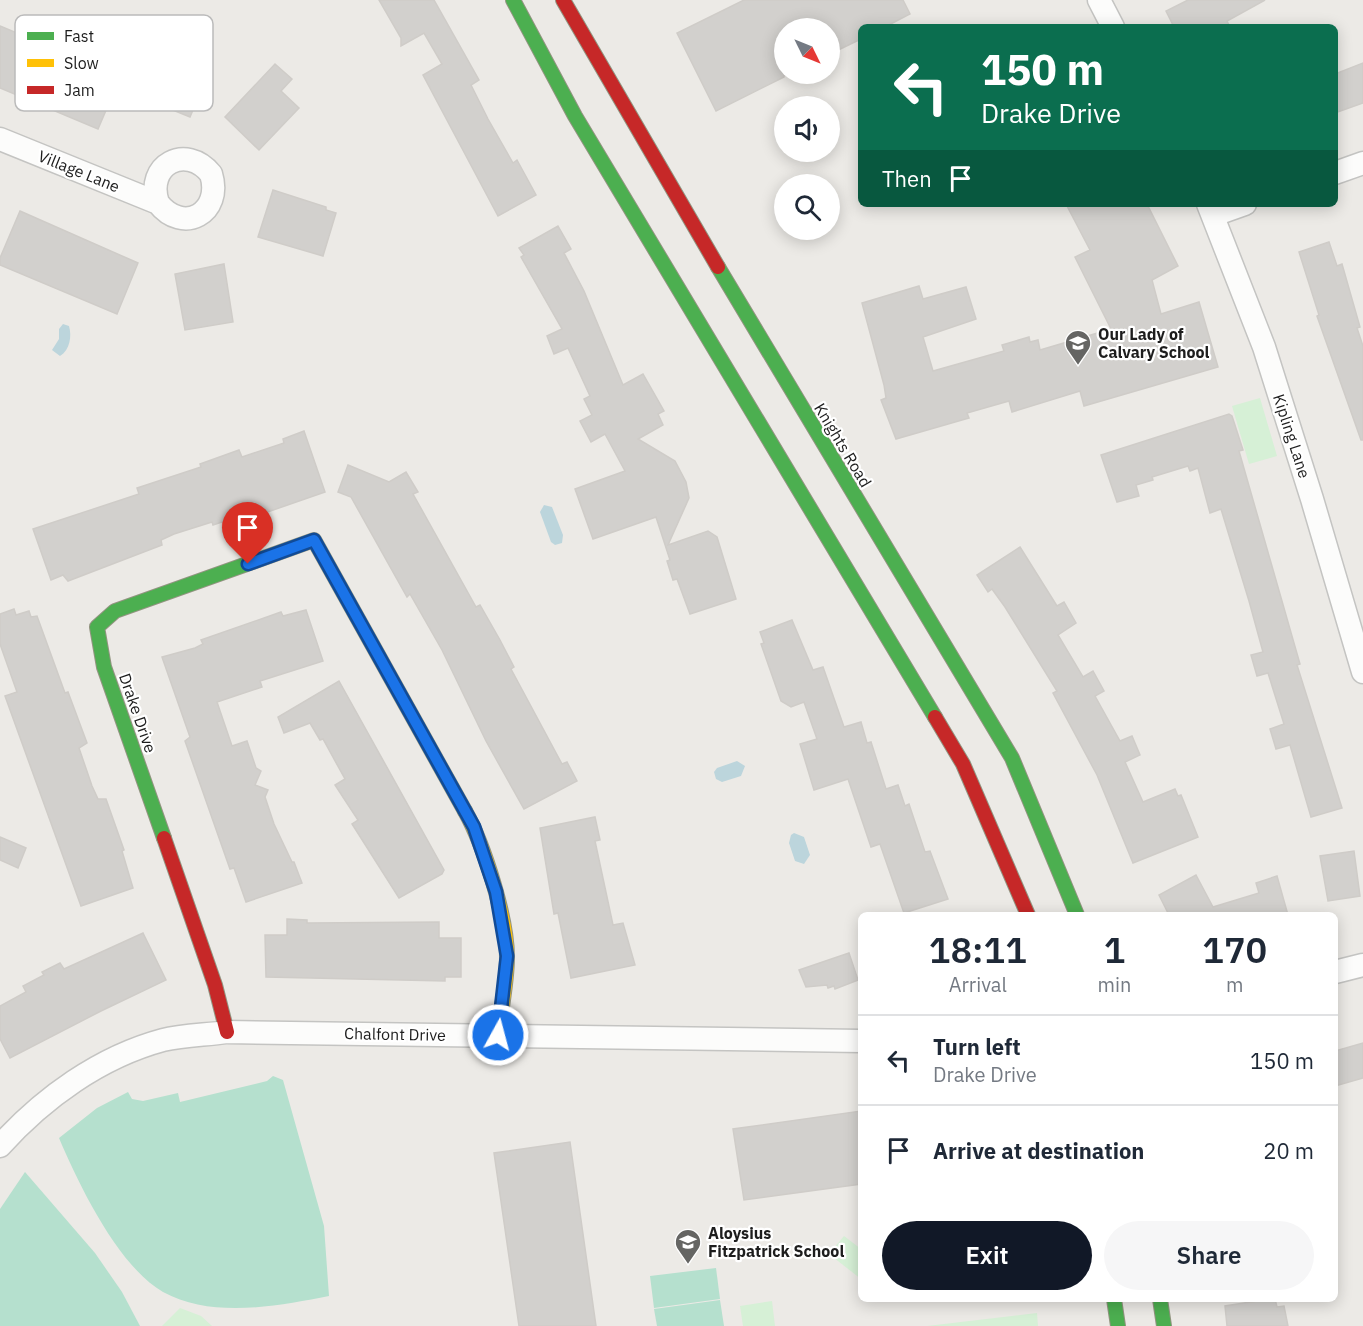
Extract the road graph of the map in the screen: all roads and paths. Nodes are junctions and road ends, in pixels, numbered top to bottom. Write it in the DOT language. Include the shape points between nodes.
graph roads {
  1 [pos="513,0"];
  2 [pos="563,0"];
  3 [pos="1099,0"];
  4 [pos="1111,24"];
  5 [pos="0,139"];
  6 [pos="1363,163"];
  7 [pos="1338,172"];
  8 [pos="158,203"];
  9 [pos="1228,207"];
  10 [pos="1211,210"];
  11 [pos="1353,602"];
  12 [pos="1363,672"];
  13 [pos="1027,912"];
  14 [pos="1076,912"];
  15 [pos="1363,964"];
  16 [pos="1338,971"];
  17 [pos="227,1032"];
  18 [pos="498,1035"];
  19 [pos="858,1041"];
  20 [pos="0,1146"];
  21 [pos="1115,1302"];
  22 [pos="1160,1302"];
  23 [pos="1119,1326"];
  24 [pos="1164,1326"];
  1 -- 13 [label="main road" via="575,116 963,764"];
  2 -- 14 [label="main road, Knights Road" via="691,222 1012,758"];
  3 -- 4 [label="street"];
  5 -- 8 [label="street, Village Lane"];
  6 -- 7 [label="street"];
  9 -- 10 [label="street"];
  10 -- 11 [label="street, Kipling Lane" via="1264,347"];
  11 -- 12 [label="street, Kipling Lane"];
  15 -- 16 [label="street"];
  17 -- 18 [label="street, Chalfont Drive"];
  17 -- 18 [label="main road, Drake Drive" via="215,985 104,667 97,627 115,611 314,540 474,827 496,892 507,956"];
  17 -- 20 [label="street, Chalfont Drive" via="163,1040 117,1058 69,1084 23,1120"];
  18 -- 19 [label="street, Chalfont Drive"];
  21 -- 23 [label="main road"];
  22 -- 24 [label="main road"];
}
